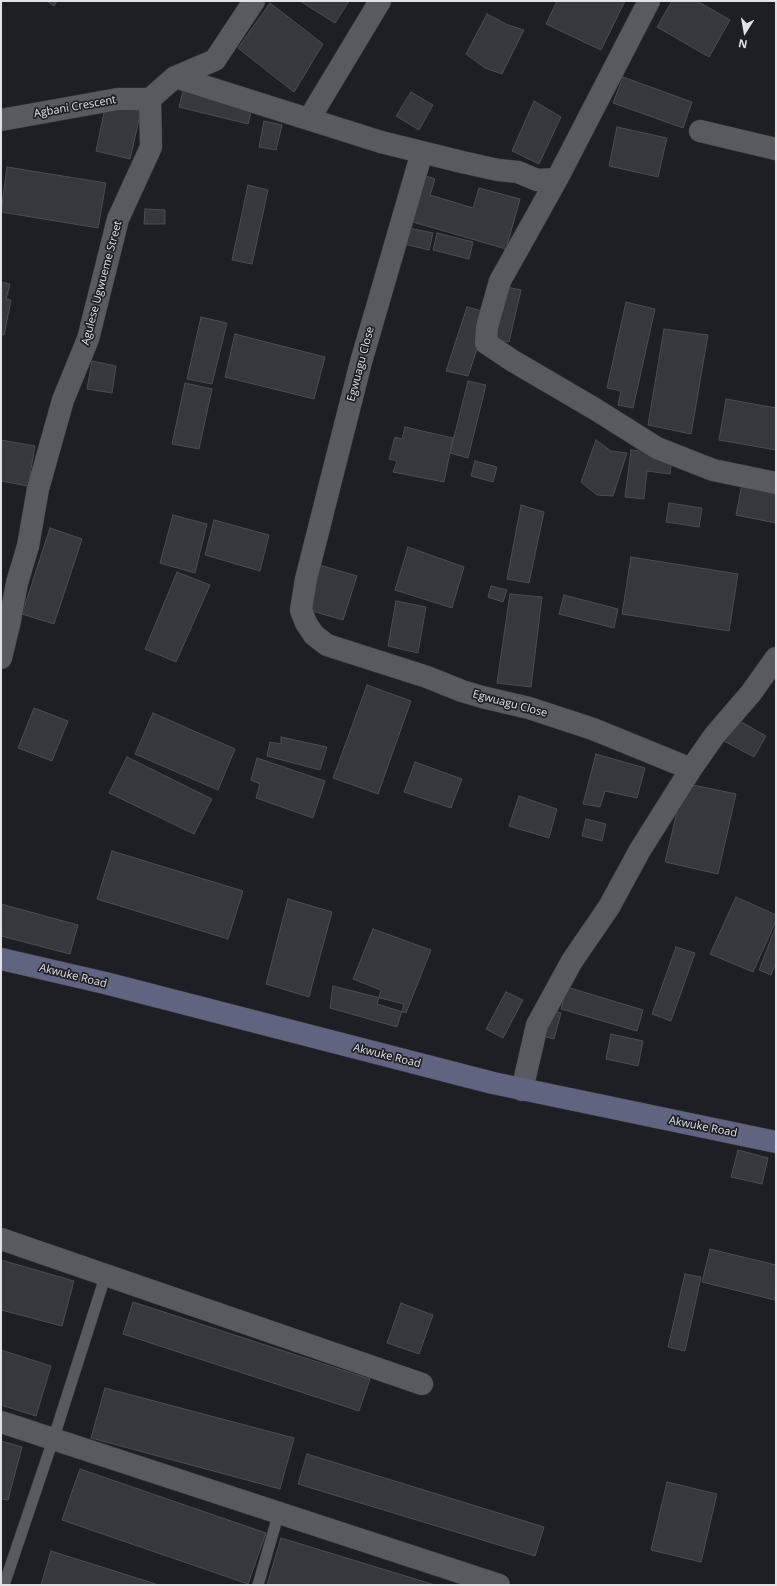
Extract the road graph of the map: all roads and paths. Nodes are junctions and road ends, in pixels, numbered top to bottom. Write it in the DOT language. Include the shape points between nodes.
graph roads {
  1 [pos="254,1"];
  2 [pos="380,1"];
  3 [pos="649,1"];
  4 [pos="174,77"];
  5 [pos="150,99"];
  6 [pos="1,120"];
  7 [pos="309,120"];
  8 [pos="700,131"];
  9 [pos="776,148"];
  10 [pos="422,152"];
  11 [pos="557,179"];
  12 [pos="776,483"];
  13 [pos="5,624"];
  14 [pos="1,658"];
  15 [pos="776,658"];
  16 [pos="691,769"];
  17 [pos="1,959"];
  18 [pos="522,1090"];
  19 [pos="776,1142"];
  20 [pos="1,1239"];
  21 [pos="106,1274"];
  22 [pos="422,1384"];
  23 [pos="1,1422"];
  24 [pos="53,1440"];
  25 [pos="280,1512"];
  26 [pos="4,1585"];
  27 [pos="258,1585"];
  28 [pos="499,1585"];
  1 -- 4 [label="street" via="214,60"];
  2 -- 7 [label="street"];
  3 -- 11 [label="street"];
  4 -- 5 [label="street"];
  4 -- 7 [label="street"];
  5 -- 6 [label="street, Agbani Crescent" via="111,100"];
  5 -- 13 [label="street, Agulese Ugwueme Street" via="151,147 118,219 88,339 62,400 38,489 28,546"];
  7 -- 10 [label="street"];
  8 -- 9 [label="street"];
  10 -- 11 [label="street" via="498,170 518,172 537,180"];
  10 -- 16 [label="street, Egwuagu Close" via="361,362 306,579 301,610 306,623 314,635 327,645 462,691 529,708 593,729"];
  11 -- 12 [label="street" via="500,280 487,327 486,343 657,448 713,470"];
  13 -- 14 [label="street, Agulese Ugwueme Street"];
  15 -- 16 [label="street"];
  16 -- 18 [label="street" via="640,850 609,907 572,961 537,1025"];
  17 -- 18 [label="main road, Akwuke Road"];
  18 -- 19 [label="main road, Akwuke Road"];
  20 -- 21 [label="street"];
  21 -- 22 [label="street"];
  21 -- 24 [label="lane"];
  23 -- 24 [label="street"];
  24 -- 25 [label="street"];
  24 -- 26 [label="lane"];
  25 -- 27 [label="lane"];
  25 -- 28 [label="street"];
}
